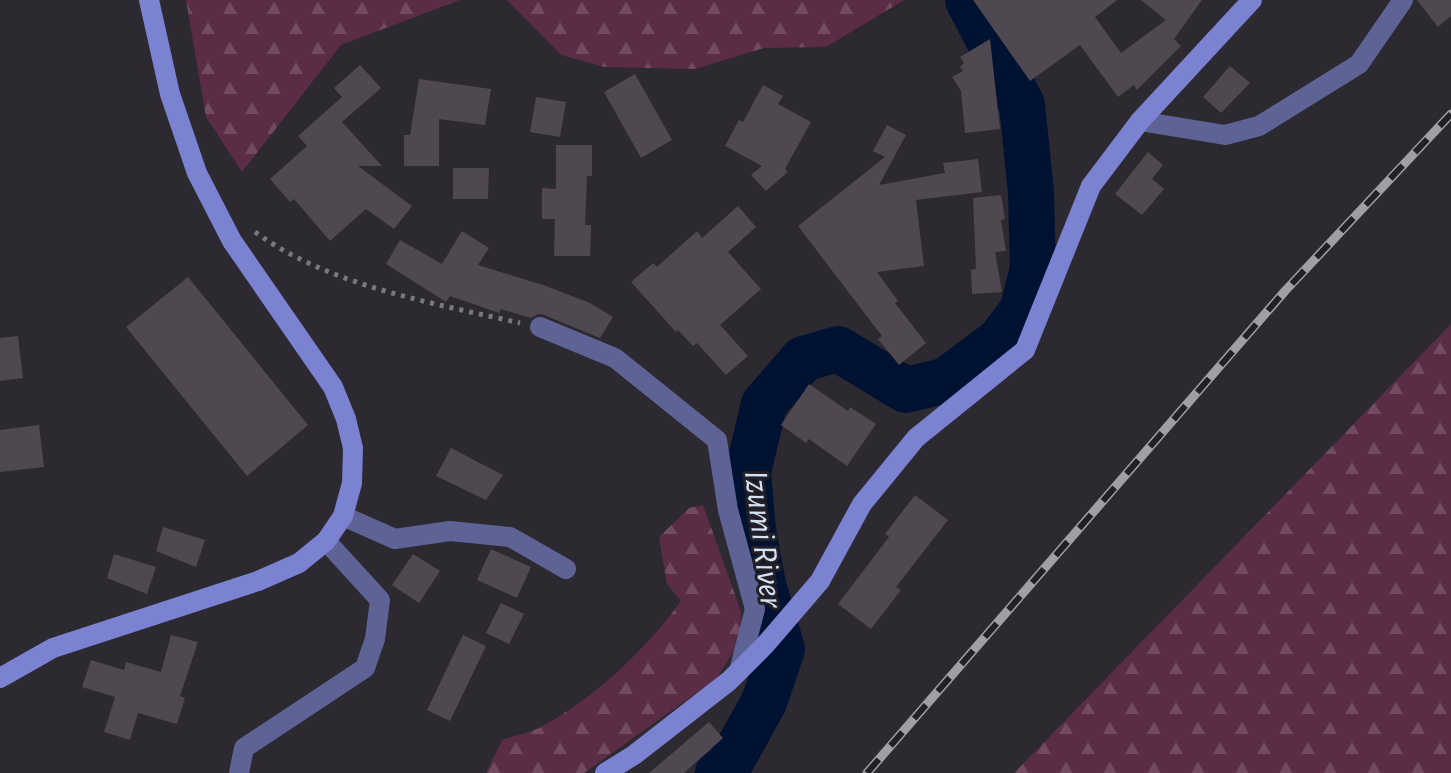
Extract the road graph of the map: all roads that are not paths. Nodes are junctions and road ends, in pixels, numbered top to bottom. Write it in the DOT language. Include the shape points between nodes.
graph roads {
  1 [pos="149,0"];
  2 [pos="1252,0"];
  3 [pos="1403,0"];
  4 [pos="1140,121"];
  5 [pos="540,327"];
  6 [pos="343,516"];
  7 [pos="326,541"];
  8 [pos="566,569"];
  9 [pos="739,671"];
  10 [pos="2,675"];
  11 [pos="239,773"];
  12 [pos="605,773"];
  1 -- 6 [label="street" via="170,94 197,173 232,241 333,387 346,419 353,448 352,483"];
  2 -- 4 [label="street"];
  3 -- 4 [label="street" via="1359,64 1259,126 1225,135"];
  4 -- 9 [label="street" via="1091,186 1025,350 916,438 862,504 820,581"];
  5 -- 9 [label="street" via="615,358 717,440 728,510 755,609"];
  6 -- 7 [label="street"];
  6 -- 8 [label="street" via="395,539 450,531 510,537"];
  7 -- 10 [label="street" via="299,563 258,581 53,648"];
  7 -- 11 [label="street" via="380,600 365,668 244,748"];
  9 -- 12 [label="street"];
}
